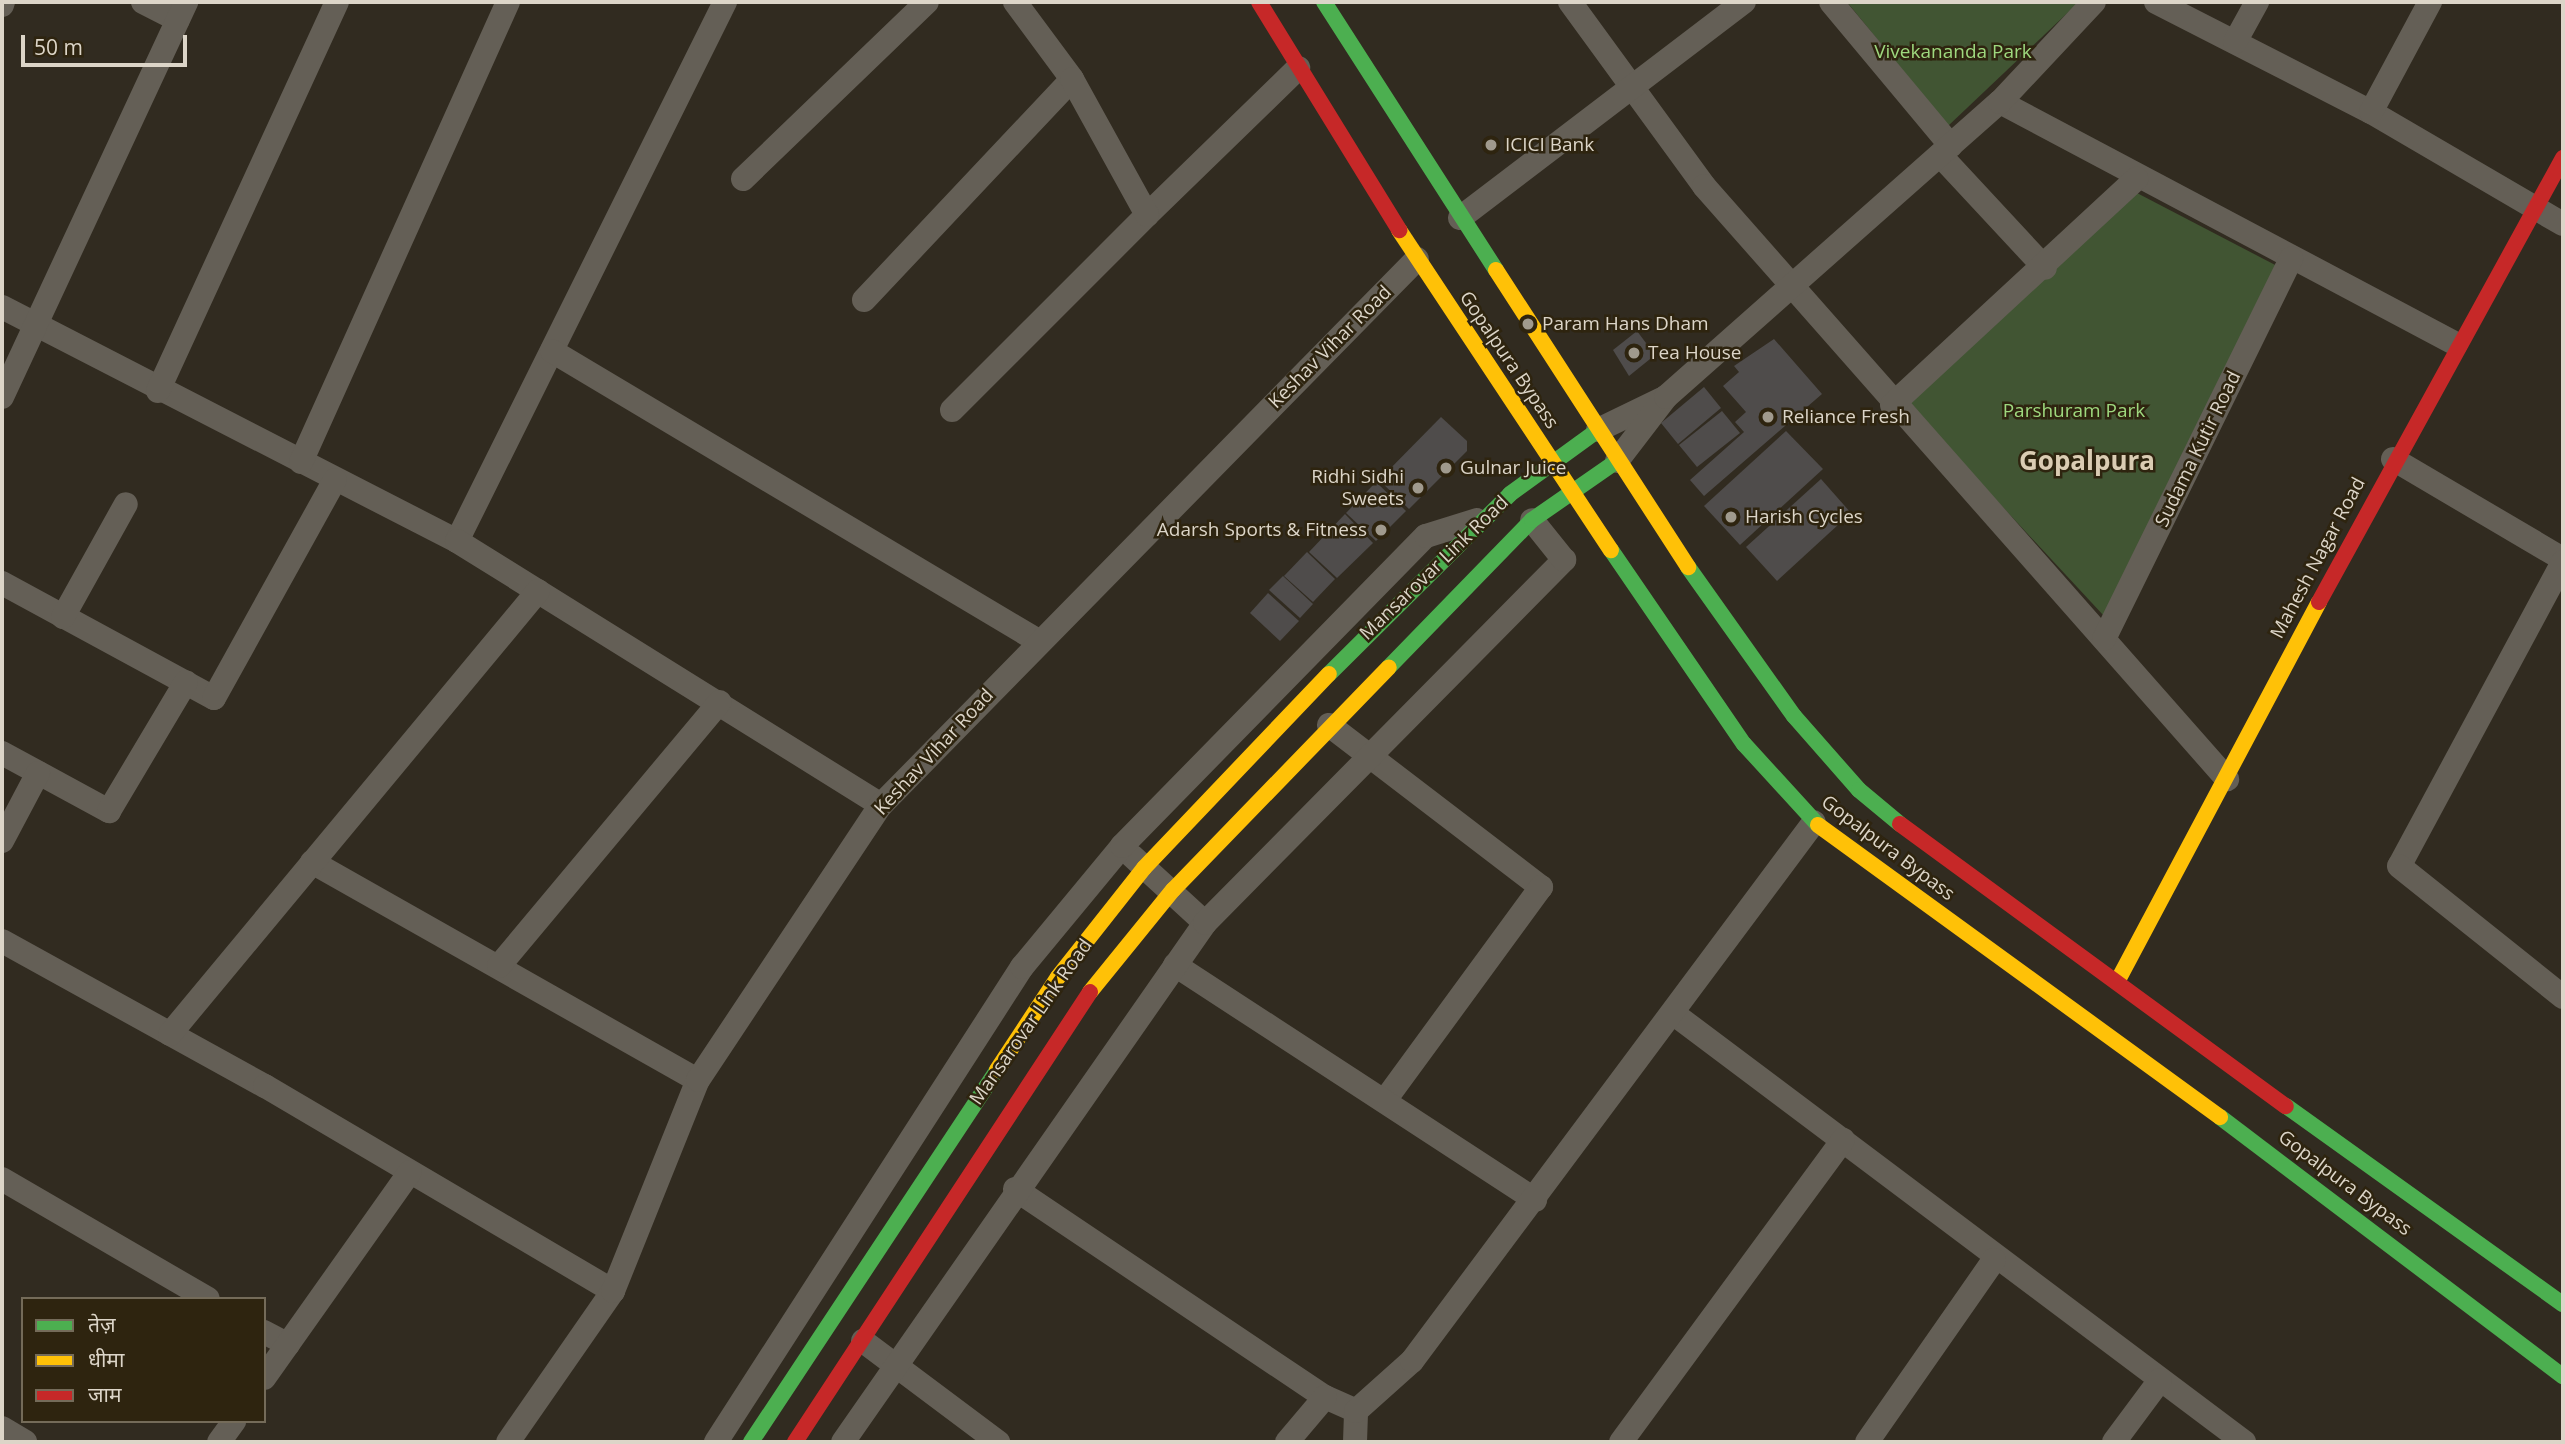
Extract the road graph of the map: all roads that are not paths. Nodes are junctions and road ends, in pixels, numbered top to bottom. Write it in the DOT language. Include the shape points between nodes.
graph roads {
  1 [pos="143,2"];
  2 [pos="337,2"];
  3 [pos="508,2"];
  4 [pos="725,2"];
  5 [pos="927,2"];
  6 [pos="1015,2"];
  7 [pos="1259,2"];
  8 [pos="1324,2"];
  9 [pos="1570,2"];
  10 [pos="1744,2"];
  11 [pos="1831,2"];
  12 [pos="2094,2"];
  13 [pos="2156,2"];
  14 [pos="2257,2"];
  15 [pos="2430,2"];
  16 [pos="182,11"];
  17 [pos="2235,42"];
  18 [pos="1298,68"];
  19 [pos="1072,79"];
  20 [pos="1634,89"];
  21 [pos="2000,102"];
  22 [pos="2371,112"];
  23 [pos="1945,150"];
  24 [pos="2563,158"];
  25 [pos="743,179"];
  26 [pos="2136,179"];
  27 [pos="2535,206"];
  28 [pos="1147,215"];
  29 [pos="1460,218"];
  30 [pos="2563,224"];
  31 [pos="1417,259"];
  32 [pos="2291,259"];
  33 [pos="2045,268"];
  34 [pos="1792,288"];
  35 [pos="864,300"];
  36 [pos="2,307"];
  37 [pos="38,326"];
  38 [pos="2456,344"];
  39 [pos="552,351"];
  40 [pos="158,391"];
  41 [pos="2,397"];
  42 [pos="1666,397"];
  43 [pos="1892,405"];
  44 [pos="952,410"];
  45 [pos="1598,430"];
  46 [pos="2393,459"];
  47 [pos="1617,461"];
  48 [pos="301,463"];
  49 [pos="1553,463"];
  50 [pos="335,480"];
  51 [pos="1572,491"];
  52 [pos="126,504"];
  53 [pos="1484,518"];
  54 [pos="1532,520"];
  55 [pos="457,541"];
  56 [pos="2563,560"];
  57 [pos="2,583"];
  58 [pos="538,591"];
  59 [pos="64,617"];
  60 [pos="2104,639"];
  61 [pos="1040,642"];
  62 [pos="186,682"];
  63 [pos="720,702"];
  64 [pos="1329,725"];
  65 [pos="2,753"];
  66 [pos="1370,758"];
  67 [pos="38,773"];
  68 [pos="2227,779"];
  69 [pos="881,805"];
  70 [pos="1814,822"];
  71 [pos="2,841"];
  72 [pos="1122,846"];
  73 [pos="313,862"];
  74 [pos="1144,868"];
  75 [pos="1173,890"];
  76 [pos="1205,923"];
  77 [pos="4,946"];
  78 [pos="1175,965"];
  79 [pos="499,966"];
  80 [pos="2117,982"];
  81 [pos="2563,997"];
  82 [pos="1674,1014"];
  83 [pos="170,1034"];
  84 [pos="698,1080"];
  85 [pos="1386,1099"];
  86 [pos="1843,1140"];
  87 [pos="410,1172"];
  88 [pos="2,1179"];
  89 [pos="1015,1189"];
  90 [pos="1535,1200"];
  91 [pos="1994,1259"];
  92 [pos="613,1291"];
  93 [pos="205,1297"];
  94 [pos="2563,1304"];
  95 [pos="266,1333"];
  96 [pos="863,1341"];
  97 [pos="288,1345"];
  98 [pos="781,1345"];
  99 [pos="803,1363"];
  100 [pos="893,1364"];
  101 [pos="266,1375"];
  102 [pos="2563,1376"];
  103 [pos="2160,1380"];
  104 [pos="1325,1397"];
  105 [pos="1356,1411"];
  106 [pos="232,1423"];
  107 [pos="2,1428"];
  108 [pos="25,1442"];
  109 [pos="219,1442"];
  110 [pos="508,1442"];
  111 [pos="716,1442"];
  112 [pos="751,1442"];
  113 [pos="795,1442"];
  114 [pos="843,1442"];
  115 [pos="998,1442"];
  116 [pos="1287,1442"];
  117 [pos="1355,1442"];
  118 [pos="1621,1442"];
  119 [pos="1867,1442"];
  120 [pos="2114,1442"];
  121 [pos="2244,1442"];
  1 -- 16 [label="street"];
  2 -- 40 [label="street"];
  3 -- 48 [label="street"];
  4 -- 39 [label="street"];
  5 -- 25 [label="street"];
  6 -- 19 [label="street"];
  7 -- 18 [label="main road, Gopalpura Bypass"];
  8 -- 29 [label="main road, Gopalpura Bypass"];
  9 -- 20 [label="street"];
  10 -- 20 [label="street"];
  11 -- 23 [label="street"];
  12 -- 21 [label="street"];
  13 -- 17 [label="street"];
  14 -- 17 [label="street"];
  15 -- 22 [label="street"];
  16 -- 37 [label="street"];
  17 -- 22 [label="street"];
  18 -- 28 [label="street"];
  18 -- 31 [label="main road, Gopalpura Bypass"];
  19 -- 28 [label="street"];
  19 -- 35 [label="street"];
  20 -- 29 [label="street"];
  20 -- 34 [label="street" via="1704,186"];
  21 -- 23 [label="street"];
  21 -- 26 [label="street"];
  22 -- 27 [label="street"];
  23 -- 33 [label="street"];
  23 -- 34 [label="street"];
  24 -- 27 [label="main road, Mahesh Nagar Road"];
  26 -- 32 [label="street"];
  26 -- 33 [label="street"];
  27 -- 30 [label="street"];
  27 -- 38 [label="main road, Mahesh Nagar Road"];
  28 -- 44 [label="street"];
  29 -- 45 [label="main road, Gopalpura Bypass"];
  31 -- 49 [label="main road, Gopalpura Bypass"];
  31 -- 61 [label="street, Keshav Vihar Road"];
  32 -- 38 [label="street"];
  32 -- 60 [label="street, Sudama Kutir Road"];
  33 -- 43 [label="street"];
  34 -- 42 [label="street"];
  34 -- 43 [label="street"];
  36 -- 37 [label="street"];
  37 -- 40 [label="street"];
  37 -- 41 [label="street"];
  38 -- 46 [label="main road, Mahesh Nagar Road"];
  39 -- 55 [label="street"];
  39 -- 61 [label="street"];
  40 -- 48 [label="street"];
  42 -- 45 [label="street, Mansarovar Link Road"];
  42 -- 47 [label="street, Mansarovar Link Road"];
  43 -- 60 [label="street"];
  45 -- 47 [label="main road, Gopalpura Bypass"];
  45 -- 49 [label="main road, Mansarovar Link Road"];
  46 -- 56 [label="street"];
  46 -- 68 [label="main road, Mahesh Nagar Road"];
  47 -- 51 [label="main road, Mansarovar Link Road"];
  47 -- 80 [label="main road, Gopalpura Bypass" via="1724,622 1859,790 1959,872"];
  48 -- 50 [label="street"];
  49 -- 51 [label="main road, Gopalpura Bypass"];
  49 -- 53 [label="main road, Mansarovar Link Road"];
  50 -- 55 [label="street"];
  50 -- 62 [label="street" via="214,698"];
  51 -- 54 [label="main road, Mansarovar Link Road"];
  51 -- 70 [label="main road, Gopalpura Bypass" via="1744,744"];
  52 -- 59 [label="street"];
  53 -- 72 [label="street" via="1426,536"];
  53 -- 74 [label="main road, Mansarovar Link Road"];
  54 -- 64 [label="main road, Mansarovar Link Road"];
  54 -- 66 [label="street" via="1564,560"];
  55 -- 58 [label="street"];
  56 -- 81 [label="street" via="2399,866"];
  57 -- 59 [label="street"];
  58 -- 63 [label="street"];
  58 -- 73 [label="street"];
  59 -- 62 [label="street"];
  60 -- 68 [label="street"];
  61 -- 69 [label="street, Keshav Vihar Road"];
  62 -- 67 [label="street" via="109,811"];
  63 -- 69 [label="street"];
  63 -- 79 [label="street"];
  64 -- 66 [label="street"];
  64 -- 75 [label="main road, Mansarovar Link Road"];
  65 -- 67 [label="street"];
  66 -- 76 [label="street"];
  66 -- 85 [label="street" via="1541,887"];
  67 -- 71 [label="street"];
  68 -- 80 [label="main road, Mahesh Nagar Road"];
  69 -- 84 [label="street, Keshav Vihar Road"];
  70 -- 82 [label="street"];
  70 -- 102 [label="main road, Gopalpura Bypass" via="2358,1218"];
  72 -- 74 [label="street"];
  72 -- 98 [label="street" via="1022,967"];
  73 -- 79 [label="street"];
  73 -- 83 [label="street"];
  74 -- 75 [label="street"];
  74 -- 99 [label="main road, Mansarovar Link Road" via="1058,976"];
  75 -- 76 [label="street"];
  75 -- 96 [label="main road, Mansarovar Link Road" via="1091,991"];
  76 -- 78 [label="street"];
  77 -- 83 [label="street"];
  78 -- 85 [label="street"];
  78 -- 89 [label="street"];
  79 -- 84 [label="street"];
  80 -- 94 [label="main road, Gopalpura Bypass"];
  82 -- 86 [label="street"];
  82 -- 90 [label="street"];
  83 -- 87 [label="street"];
  84 -- 92 [label="street, Keshav Vihar Road"];
  85 -- 90 [label="street"];
  86 -- 91 [label="street"];
  86 -- 118 [label="street"];
  87 -- 92 [label="street"];
  87 -- 97 [label="street"];
  88 -- 93 [label="street"];
  89 -- 100 [label="street"];
  89 -- 104 [label="street"];
  90 -- 105 [label="street" via="1412,1361"];
  91 -- 103 [label="street"];
  91 -- 119 [label="street"];
  92 -- 110 [label="street, Keshav Vihar Road"];
  95 -- 97 [label="street"];
  96 -- 100 [label="street"];
  96 -- 113 [label="main road, Mansarovar Link Road"];
  97 -- 101 [label="street"];
  98 -- 99 [label="street"];
  98 -- 111 [label="street"];
  99 -- 112 [label="main road, Mansarovar Link Road"];
  100 -- 114 [label="street"];
  100 -- 115 [label="street"];
  103 -- 120 [label="street"];
  103 -- 121 [label="street"];
  104 -- 105 [label="street"];
  104 -- 116 [label="street"];
  105 -- 117 [label="street"];
  106 -- 109 [label="street"];
  107 -- 108 [label="street"];
}
